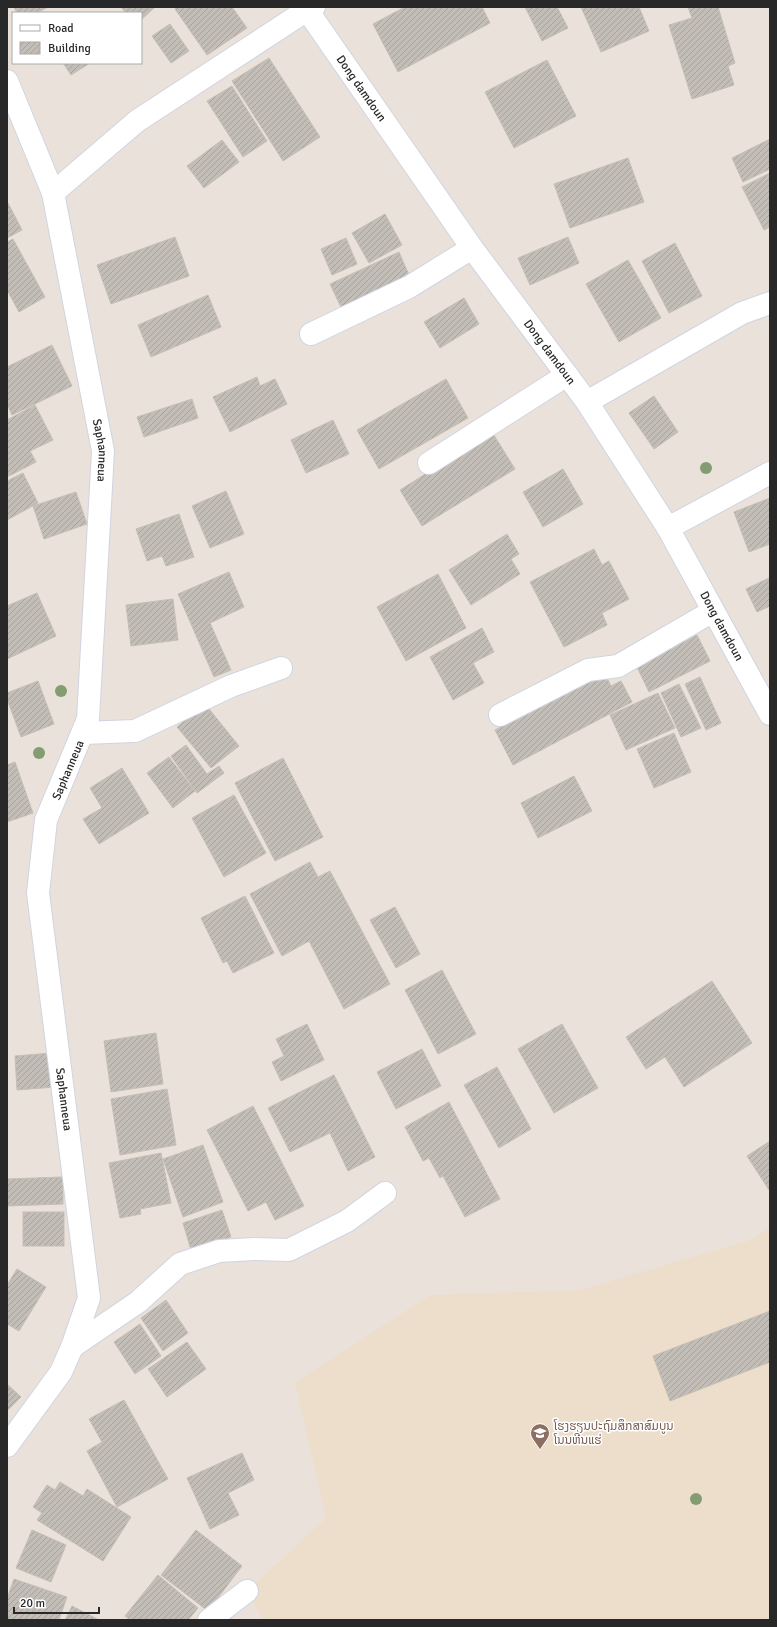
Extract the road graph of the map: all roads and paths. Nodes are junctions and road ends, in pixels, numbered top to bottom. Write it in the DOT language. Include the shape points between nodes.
graph roads {
  1 [pos="308,8"];
  2 [pos="7,81"];
  3 [pos="53,193"];
  4 [pos="472,248"];
  5 [pos="770,303"];
  6 [pos="311,334"];
  7 [pos="567,375"];
  8 [pos="587,402"];
  9 [pos="428,463"];
  10 [pos="770,473"];
  11 [pos="668,528"];
  12 [pos="713,611"];
  13 [pos="281,668"];
  14 [pos="770,714"];
  15 [pos="500,715"];
  16 [pos="83,733"];
  17 [pos="385,1193"];
  18 [pos="72,1347"];
  19 [pos="7,1446"];
  20 [pos="247,1591"];
  21 [pos="209,1620"];
  1 -- 3 [label="street" via="137,121"];
  1 -- 4 [label="street, Dong damdoun"];
  2 -- 3 [label="street, Saphanneua"];
  3 -- 16 [label="street, Saphanneua" via="103,451 88,719"];
  4 -- 6 [label="street" via="408,287"];
  4 -- 7 [label="street, Dong damdoun"];
  5 -- 8 [label="street" via="742,314"];
  7 -- 8 [label="street, Dong damdoun"];
  7 -- 9 [label="street"];
  8 -- 11 [label="street, Dong damdoun"];
  10 -- 11 [label="street"];
  11 -- 12 [label="street, Dong damdoun"];
  12 -- 14 [label="street, Dong damdoun"];
  12 -- 15 [label="street" via="618,666 588,670"];
  13 -- 16 [label="street" via="231,686 135,731"];
  16 -- 18 [label="street, Saphanneua" via="46,820 38,893 88,1298"];
  17 -- 18 [label="street" via="347,1221 289,1250 219,1252 180,1264 138,1302"];
  18 -- 19 [label="street, Saphanneua" via="61,1372"];
  20 -- 21 [label="street"];
}
